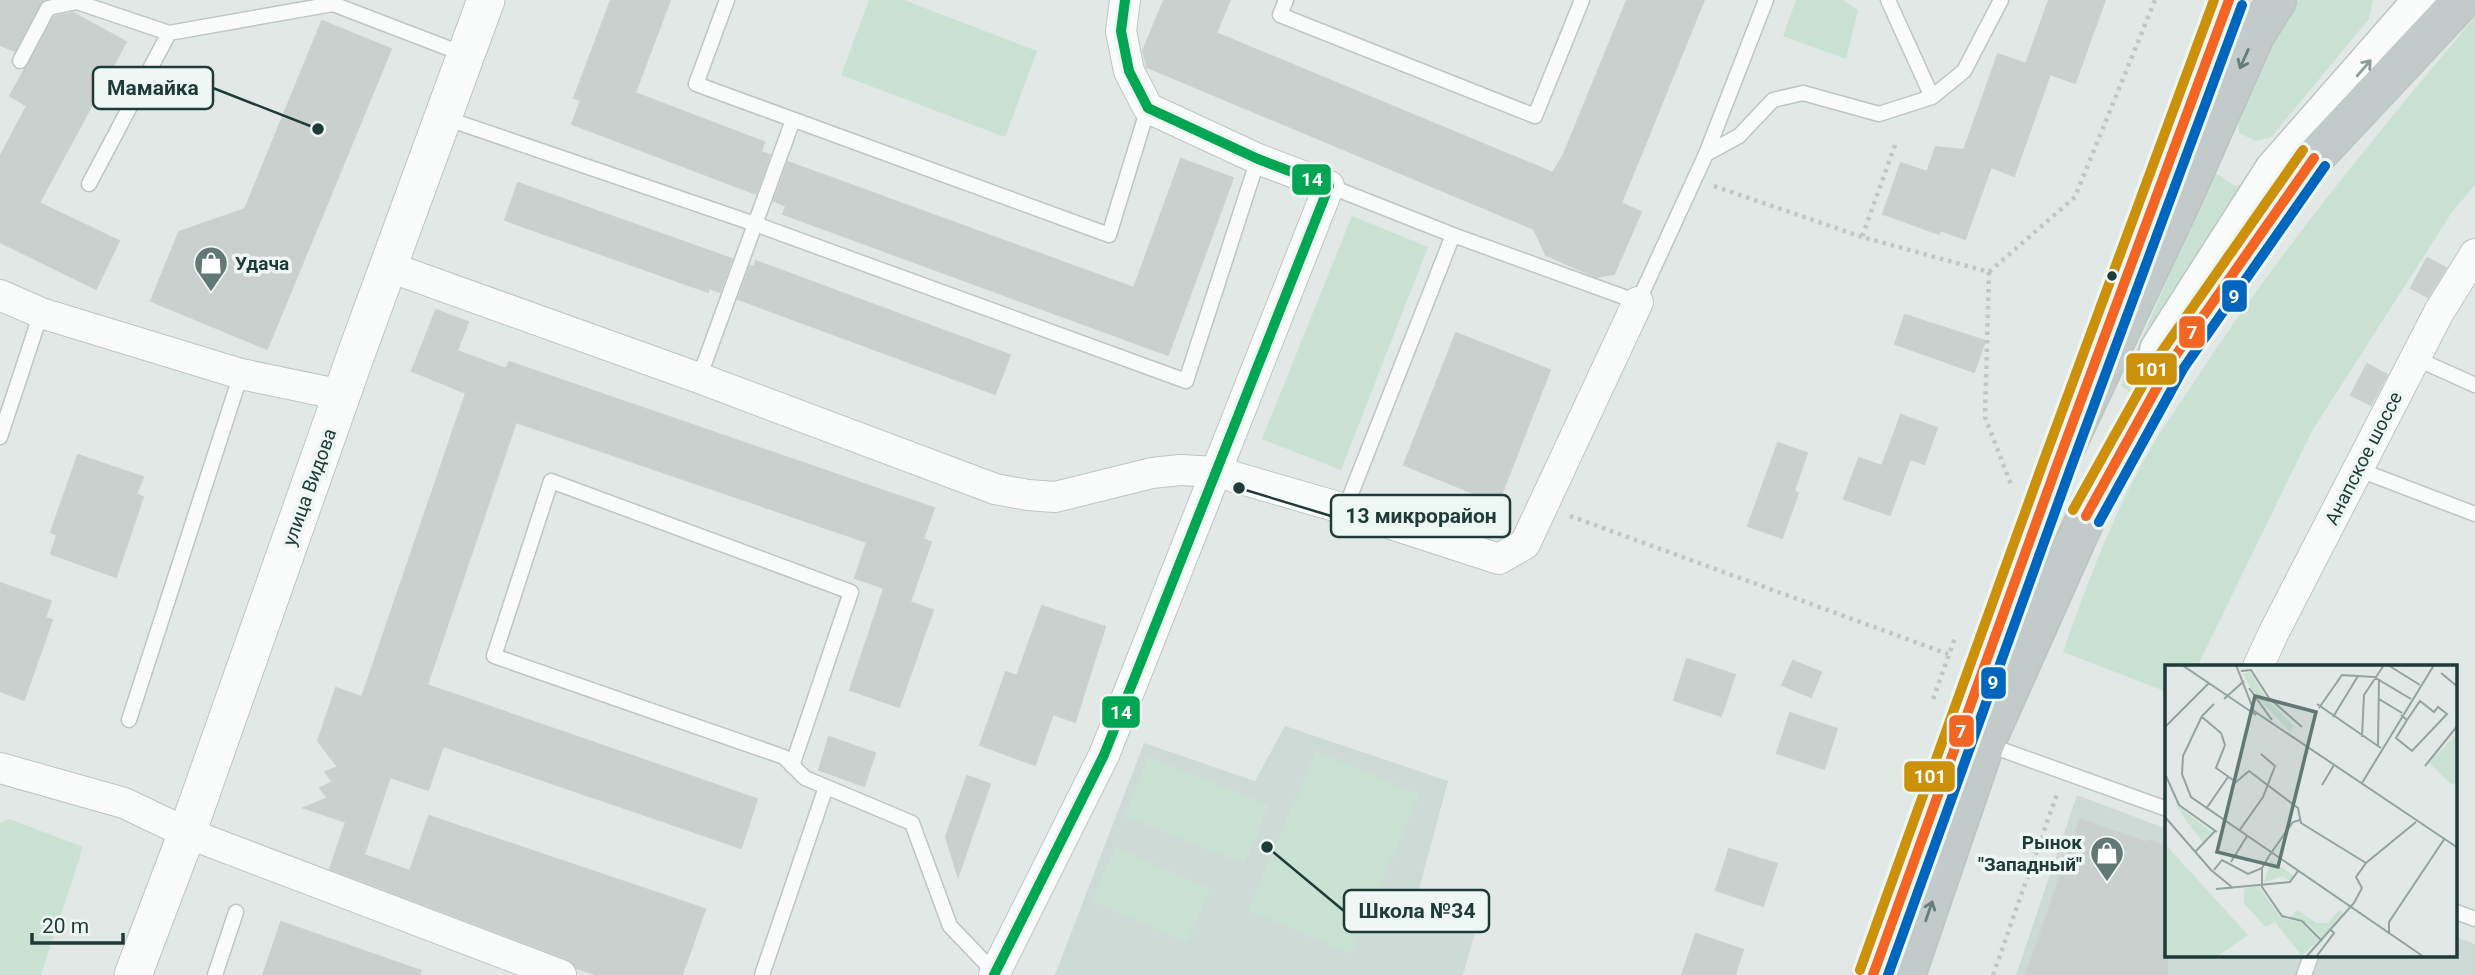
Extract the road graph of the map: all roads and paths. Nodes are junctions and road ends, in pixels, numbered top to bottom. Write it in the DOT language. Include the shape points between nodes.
graph roads {
  1 [pos="486,0"];
  2 [pos="727,0"];
  3 [pos="1125,0"];
  4 [pos="1286,0"];
  5 [pos="1582,0"];
  6 [pos="1766,0"];
  7 [pos="1890,0"];
  8 [pos="2001,0"];
  9 [pos="2155,0"];
  10 [pos="2229,0"];
  11 [pos="2277,0"];
  12 [pos="2423,0"];
  13 [pos="2462,0"];
  14 [pos="332,2"];
  15 [pos="169,33"];
  16 [pos="467,55"];
  17 [pos="20,61"];
  18 [pos="1931,97"];
  19 [pos="1149,108"];
  20 [pos="445,118"];
  21 [pos="793,120"];
  22 [pos="1895,145"];
  23 [pos="1706,154"];
  24 [pos="1258,159"];
  25 [pos="1694,180"];
  26 [pos="89,184"];
  27 [pos="1329,186"];
  28 [pos="755,225"];
  29 [pos="1453,235"];
  30 [pos="1862,237"];
  31 [pos="2472,265"];
  32 [pos="389,267"];
  33 [pos="1989,272"];
  34 [pos="0,295"];
  35 [pos="1638,302"];
  36 [pos="41,313"];
  37 [pos="2415,358"];
  38 [pos="241,374"];
  39 [pos="699,378"];
  40 [pos="2475,384"];
  41 [pos="342,395"];
  42 [pos="0,437"];
  43 [pos="2057,465"];
  44 [pos="2357,469"];
  45 [pos="1217,472"];
  46 [pos="2013,492"];
  47 [pos="1543,506"];
  48 [pos="1345,509"];
  49 [pos="2475,514"];
  50 [pos="1958,629"];
  51 [pos="1948,654"];
  52 [pos="2259,665"];
  53 [pos="1930,707"];
  54 [pos="130,720"];
  55 [pos="1985,744"];
  56 [pos="792,766"];
  57 [pos="0,768"];
  58 [pos="2065,772"];
  59 [pos="826,787"];
  60 [pos="1966,805"];
  61 [pos="2165,808"];
  62 [pos="187,833"];
  63 [pos="236,912"];
  64 [pos="2458,913"];
  65 [pos="2475,919"];
  66 [pos="2310,958"];
  67 [pos="994,974"];
  68 [pos="133,975"];
  69 [pos="215,975"];
  70 [pos="561,975"];
  71 [pos="762,975"];
  72 [pos="1873,975"];
  73 [pos="1906,975"];
  74 [pos="1993,975"];
  75 [pos="2304,975"];
  1 -- 16 [label="street, улица Видова"];
  2 -- 21 [label="lane" via="696,84"];
  3 -- 19 [label="street" via="1121,31 1129,71"];
  4 -- 5 [label="lane" via="1280,15 1535,116"];
  6 -- 23 [label="lane"];
  7 -- 18 [label="lane"];
  8 -- 18 [label="lane" via="1964,71"];
  9 -- 33 [label="path" via="2075,197"];
  10 -- 43 [label="main road"];
  11 -- 43 [label="highway, one-way" via="2255,35"];
  60 -- 12 [label="main road, one-way" via="1958,766 2065,518 2162,344 2274,170"];
  13 -- 55 [label="highway" via="2314,159 2171,362 2096,495"];
  14 -- 15 [label="lane"];
  14 -- 16 [label="lane"];
  15 -- 17 [label="lane" via="77,2 48,8"];
  15 -- 26 [label="lane"];
  16 -- 20 [label="street, улица Видова"];
  18 -- 23 [label="lane" via="1879,114 1802,93 1773,100 1739,136"];
  19 -- 21 [label="lane" via="1109,235"];
  19 -- 24 [label="street"];
  20 -- 28 [label="lane"];
  20 -- 32 [label="street, улица Видова"];
  21 -- 28 [label="lane"];
  22 -- 30 [label="path"];
  23 -- 25 [label="lane"];
  24 -- 27 [label="street"];
  24 -- 28 [label="lane" via="1186,382"];
  25 -- 30 [label="path"];
  25 -- 35 [label="lane"];
  27 -- 29 [label="lane"];
  27 -- 45 [label="street"];
  28 -- 39 [label="lane"];
  29 -- 35 [label="lane"];
  29 -- 48 [label="lane"];
  30 -- 33 [label="path"];
  31 -- 37 [label="street, Анапское шоссе" via="2439,312"];
  32 -- 39 [label="street"];
  32 -- 41 [label="street, улица Видова"];
  33 -- 46 [label="path" via="1985,417"];
  34 -- 36 [label="street"];
  35 -- 47 [label="street"];
  36 -- 38 [label="street"];
  36 -- 42 [label="lane"];
  37 -- 40 [label="lane"];
  37 -- 44 [label="street, Анапское шоссе"];
  38 -- 41 [label="street"];
  38 -- 54 [label="lane"];
  39 -- 45 [label="street" via="995,489 1028,495 1055,497 1152,473"];
  41 -- 62 [label="street, улица Видова"];
  43 -- 72 [label="highway"];
  44 -- 49 [label="lane"];
  44 -- 52 [label="street, Анапское шоссе"];
  45 -- 48 [label="street"];
  45 -- 67 [label="street" via="1104,755"];
  47 -- 48 [label="street" via="1525,544 1499,559"];
  47 -- 51 [label="path"];
  50 -- 51 [label="path"];
  51 -- 53 [label="path"];
  55 -- 58 [label="lane"];
  55 -- 60 [label="highway"];
  56 -- 56 [label="lane" via="784,757 494,656 551,481 851,592"];
  56 -- 59 [label="lane"];
  57 -- 62 [label="street" via="124,803"];
  58 -- 61 [label="lane"];
  58 -- 74 [label="path"];
  59 -- 67 [label="lane" via="912,823 950,926"];
  59 -- 71 [label="lane"];
  73 -- 60 [label="highway, one-way"];
  62 -- 68 [label="street, улица Видова"];
  62 -- 70 [label="street"];
  63 -- 69 [label="lane"];
  64 -- 65 [label="lane"];
  66 -- 75 [label="lane"];
}
